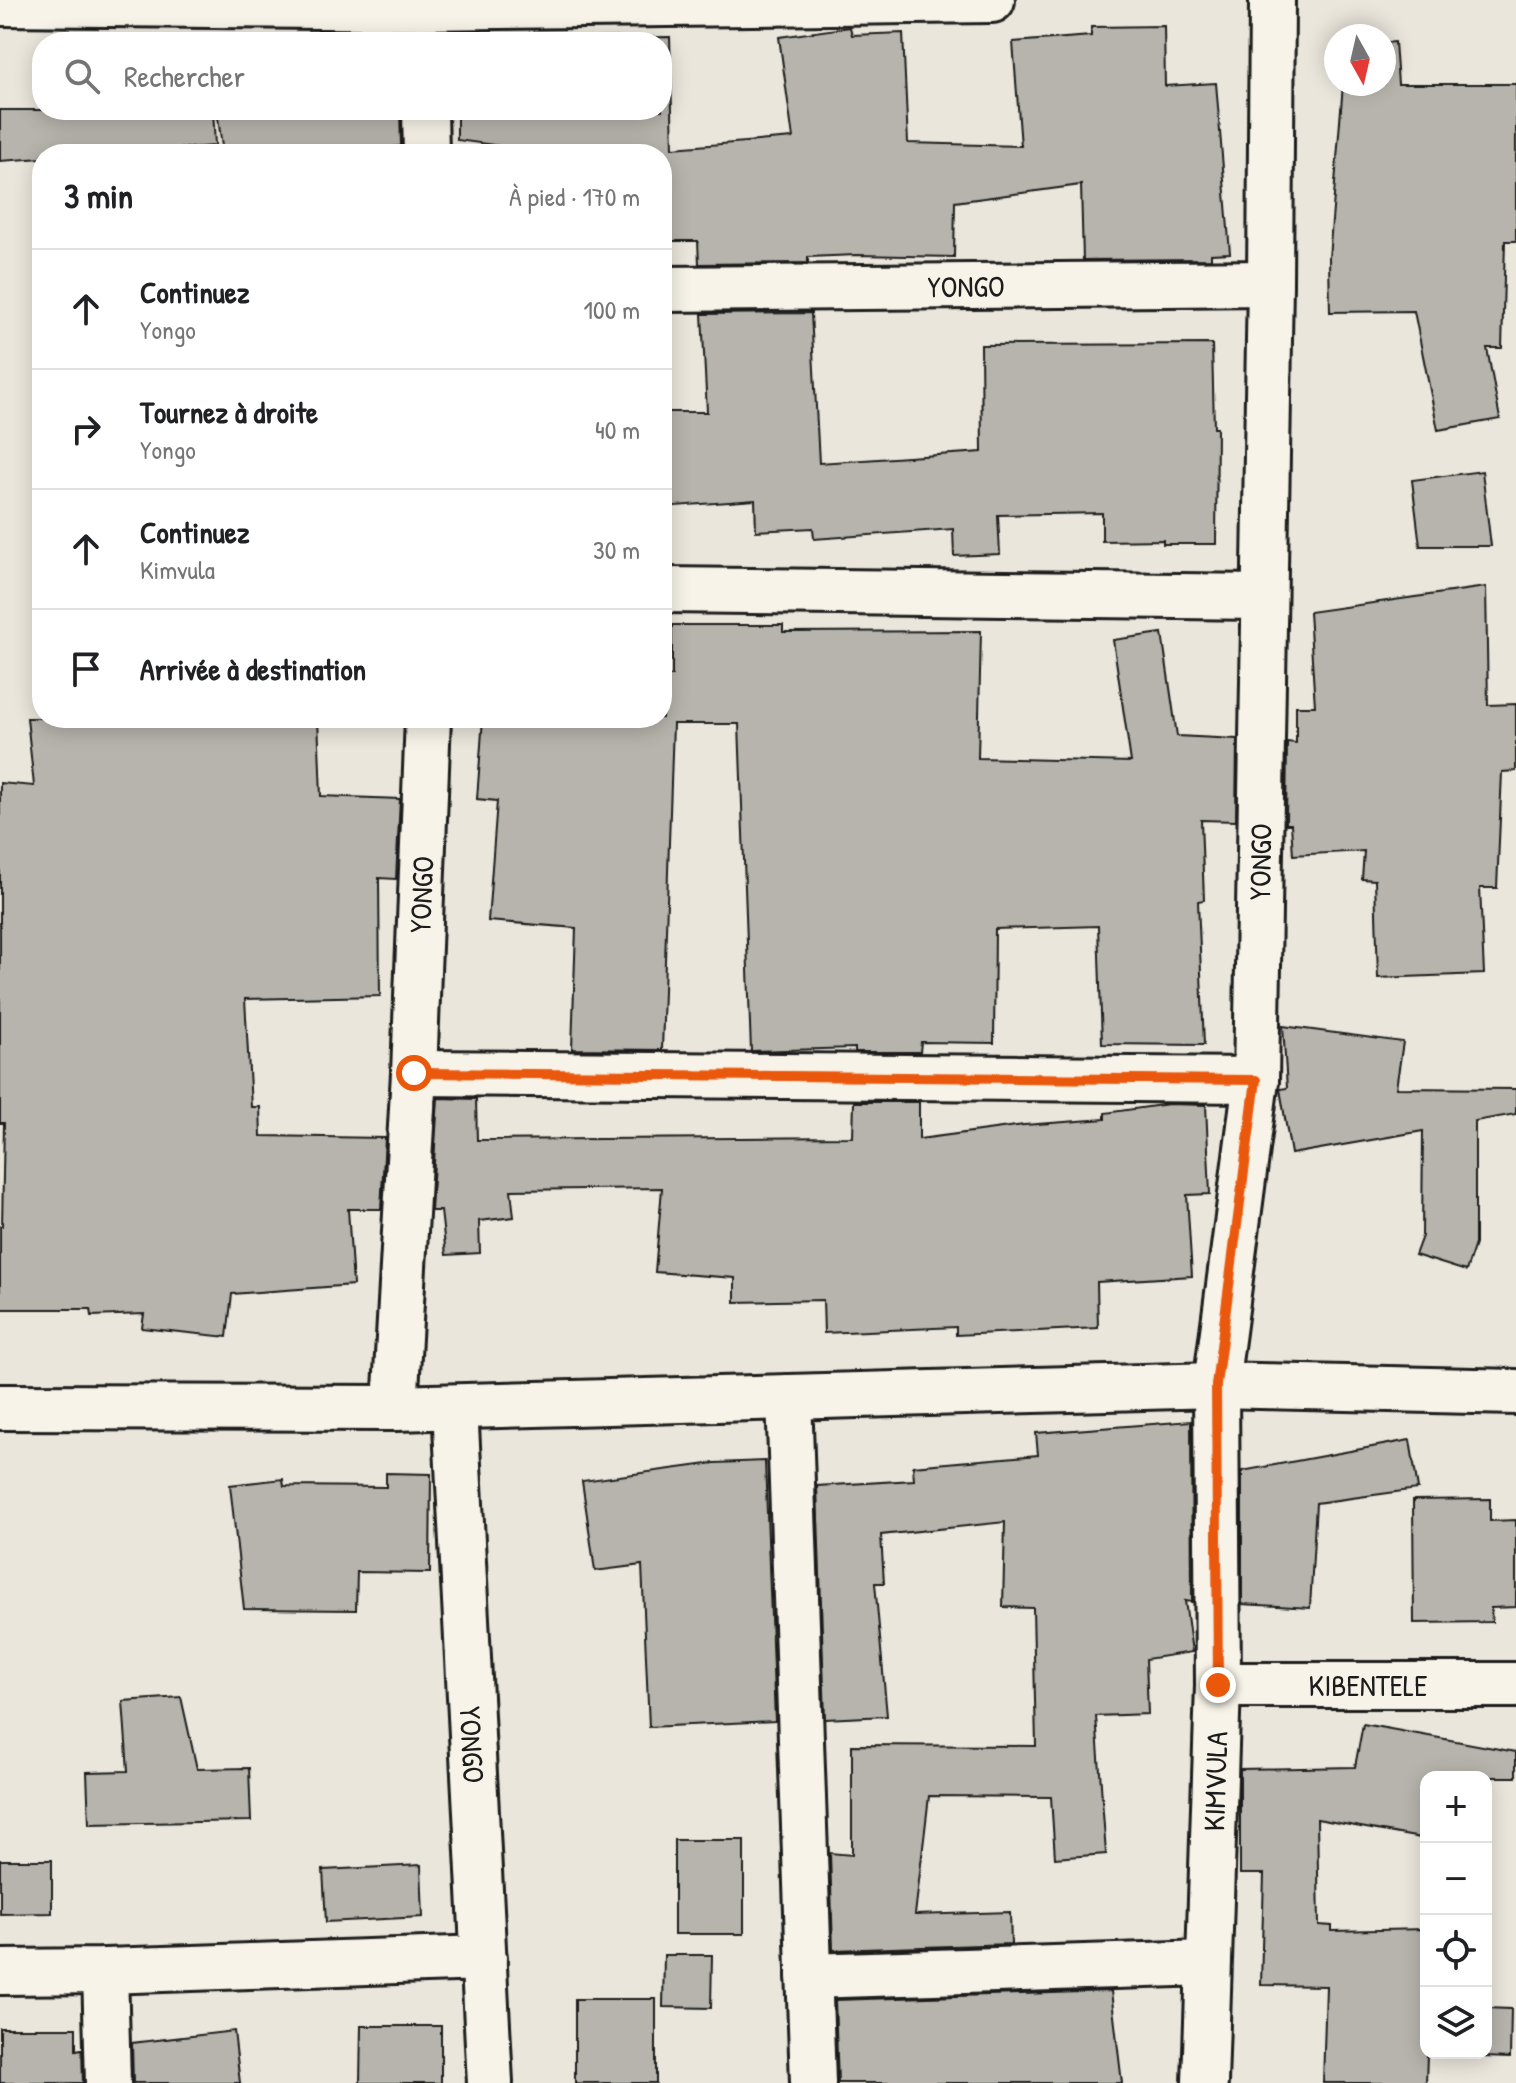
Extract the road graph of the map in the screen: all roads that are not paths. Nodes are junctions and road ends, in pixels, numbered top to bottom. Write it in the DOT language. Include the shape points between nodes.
graph roads {
  1 [pos="992,0"];
  2 [pos="1272,0"];
  3 [pos="0,3"];
  4 [pos="423,24"];
  5 [pos="425,120"];
  6 [pos="426,144"];
  7 [pos="1270,283"];
  8 [pos="672,289"];
  9 [pos="672,590"];
  10 [pos="1263,597"];
  11 [pos="428,728"];
  12 [pos="414,1073"];
  13 [pos="1256,1080"];
  14 [pos="1216,1385"];
  15 [pos="1516,1392"];
  16 [pos="789,1397"];
  17 [pos="0,1407"];
  18 [pos="455,1407"];
  19 [pos="395,1408"];
  20 [pos="1218,1685"];
  21 [pos="1516,1685"];
  22 [pos="484,1958"];
  23 [pos="1208,1963"];
  24 [pos="105,1971"];
  25 [pos="0,1972"];
  26 [pos="809,1976"];
  27 [pos="108,2083"];
  28 [pos="490,2083"];
  29 [pos="813,2083"];
  30 [pos="1205,2083"];
  1 -- 4 [label="street"];
  2 -- 7 [label="street, YONGO"];
  3 -- 4 [label="street"];
  5 -- 6 [label="street"];
  7 -- 8 [label="street, YONGO"];
  7 -- 10 [label="street, YONGO"];
  9 -- 10 [label="street"];
  10 -- 13 [label="street, YONGO"];
  11 -- 12 [label="street, YONGO"];
  12 -- 13 [label="street"];
  12 -- 19 [label="street, YONGO"];
  13 -- 14 [label="street, YONGO"];
  14 -- 15 [label="street"];
  14 -- 16 [label="street"];
  14 -- 20 [label="street, KIMVULA"];
  16 -- 18 [label="street"];
  16 -- 26 [label="street"];
  17 -- 19 [label="street"];
  18 -- 19 [label="street"];
  18 -- 22 [label="street, YONGO"];
  20 -- 21 [label="street, KIBENTELE"];
  20 -- 23 [label="street, KIMVULA"];
  22 -- 24 [label="street"];
  22 -- 28 [label="street, YONGO"];
  23 -- 26 [label="street"];
  23 -- 30 [label="street, KIMVULA"];
  24 -- 25 [label="street"];
  24 -- 27 [label="street"];
  26 -- 29 [label="street"];
}
